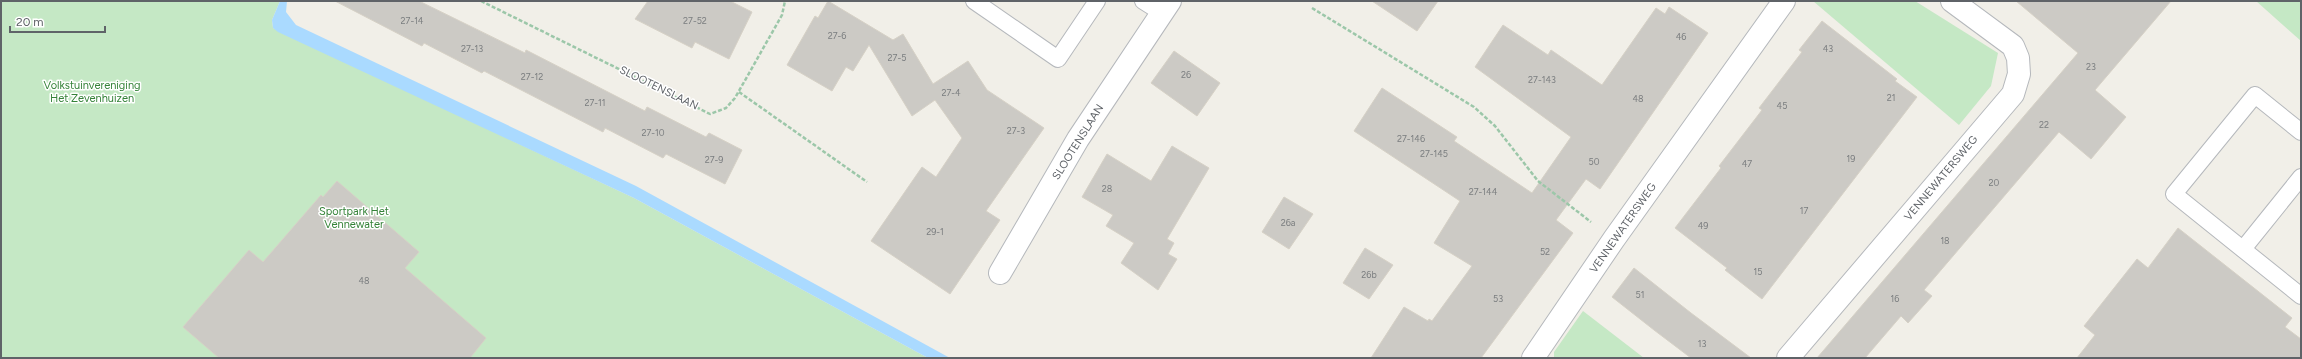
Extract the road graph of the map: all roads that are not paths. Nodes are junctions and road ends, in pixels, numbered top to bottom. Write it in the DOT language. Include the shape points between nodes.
graph roads {
  1 [pos="974,1"];
  2 [pos="1097,1"];
  3 [pos="1143,1"];
  4 [pos="1784,1"];
  5 [pos="1952,1"];
  6 [pos="1166,7"];
  7 [pos="2301,132"];
  8 [pos="2301,177"];
  9 [pos="2243,249"];
  10 [pos="1000,273"];
  11 [pos="2301,296"];
  12 [pos="1533,358"];
  13 [pos="1788,358"];
  1 -- 2 [label="lane" via="1058,59"];
  3 -- 6 [label="lane, SLOOTENSLAAN"];
  4 -- 12 [label="street, VENNEWATERSWEG" via="1614,239"];
  5 -- 13 [label="street, VENNEWATERSWEG" via="2013,46 2018,58 2019,74 2013,94"];
  6 -- 10 [label="street, SLOOTENSLAAN" via="1078,139"];
  7 -- 9 [label="lane" via="2255,95 2174,194"];
  8 -- 9 [label="lane"];
  9 -- 11 [label="lane"];
}
